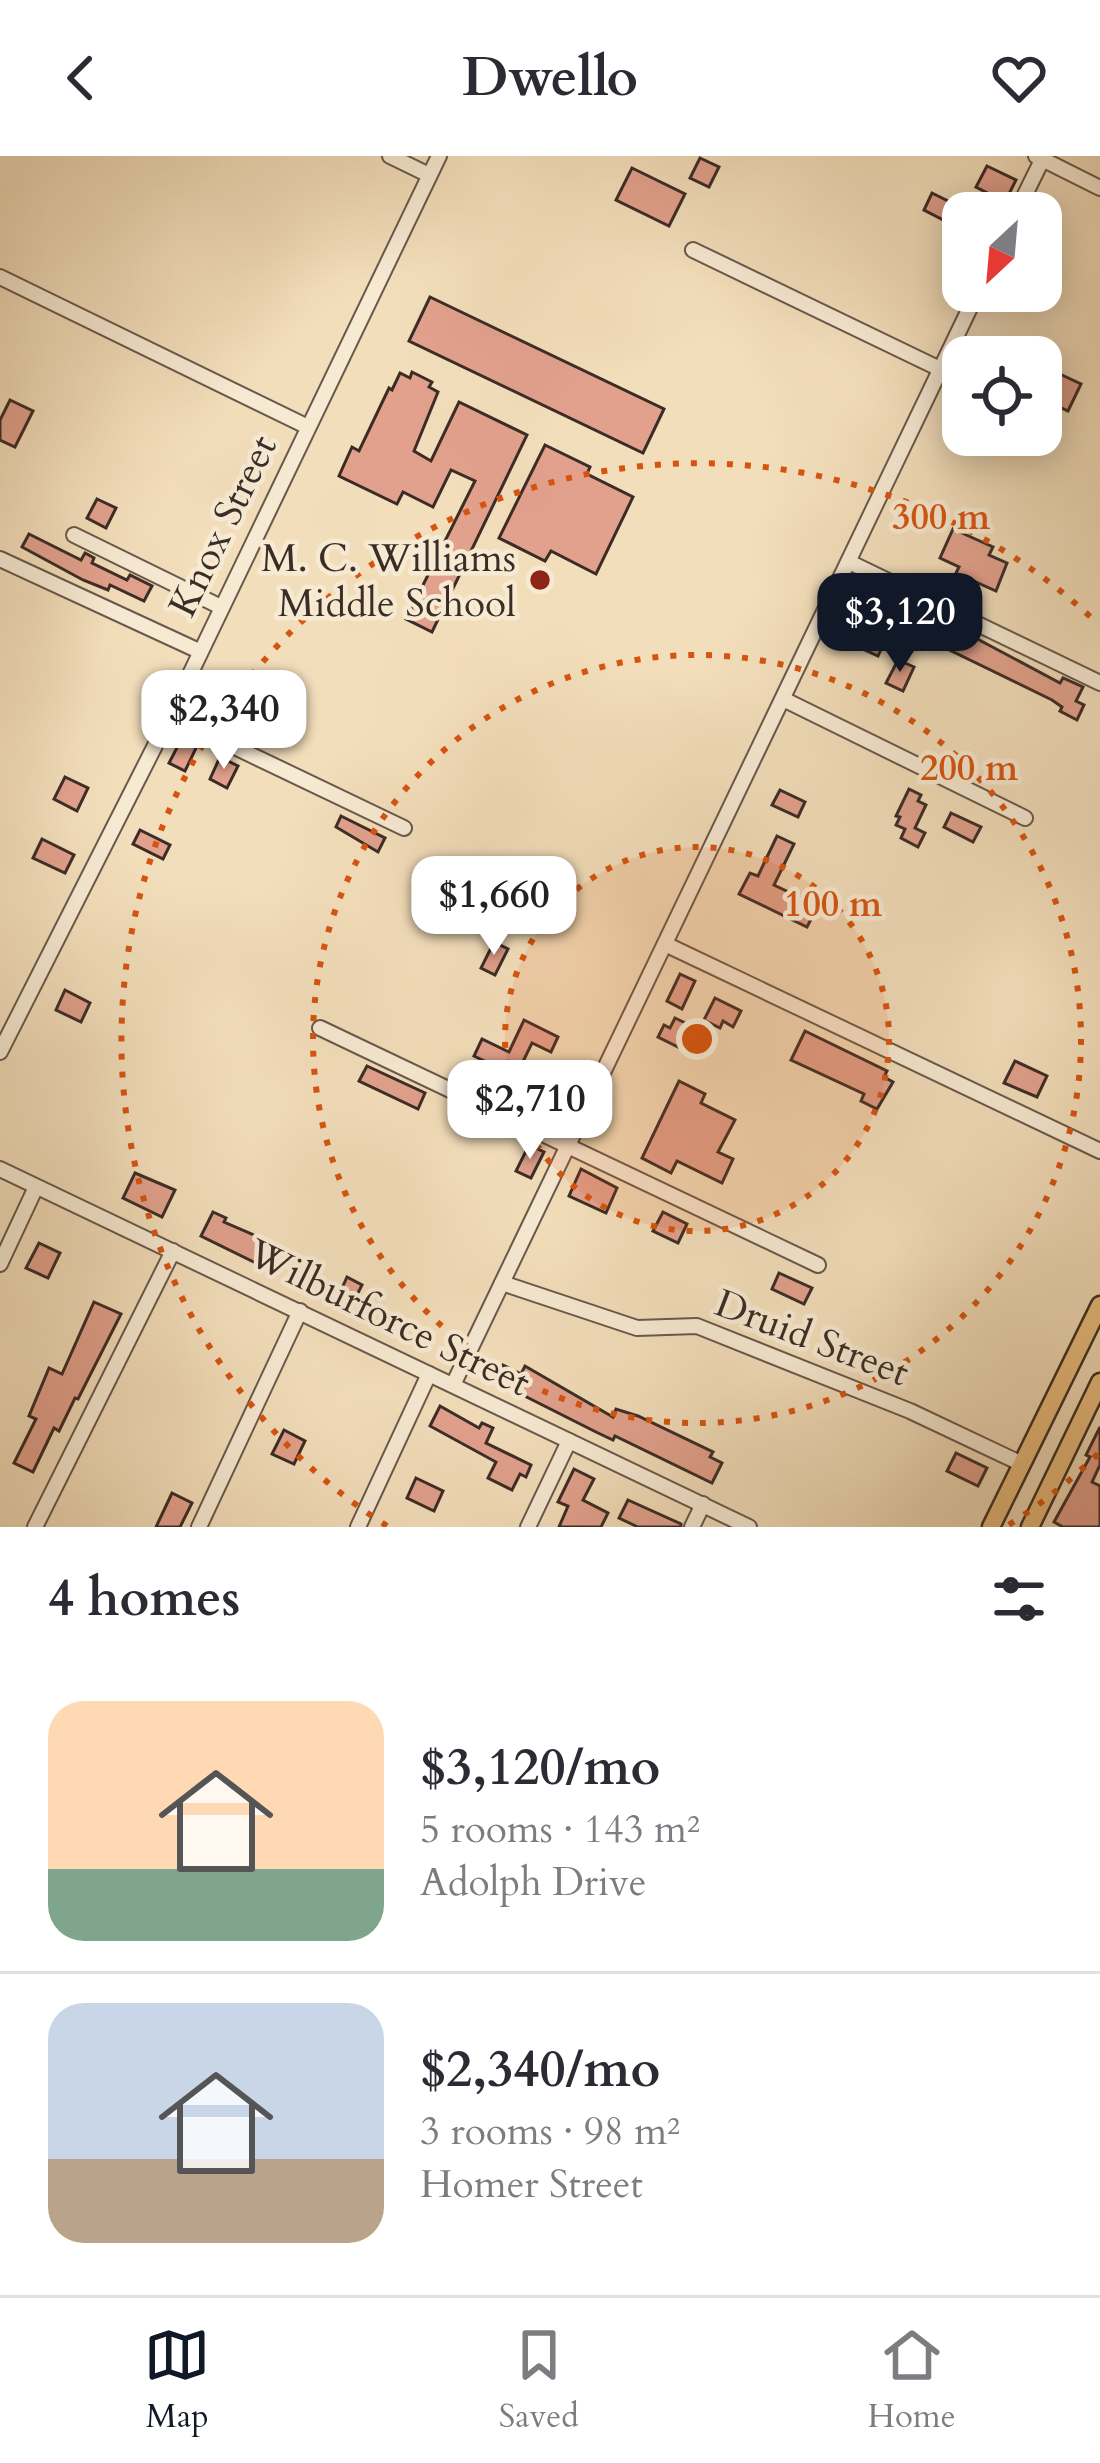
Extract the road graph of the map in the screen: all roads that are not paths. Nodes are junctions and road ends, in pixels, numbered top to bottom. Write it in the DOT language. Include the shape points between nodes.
graph roads {
  1 [pos="390,156"];
  2 [pos="439,156"];
  3 [pos="1040,157"];
  4 [pos="429,175"];
  5 [pos="1100,188"];
  6 [pos="1025,192"];
  7 [pos="693,250"];
  8 [pos="0,277"];
  9 [pos="968,312"];
  10 [pos="940,369"];
  11 [pos="308,427"];
  12 [pos="74,535"];
  13 [pos="0,559"];
  14 [pos="849,562"];
  15 [pos="221,607"];
  16 [pos="199,651"];
  17 [pos="1100,683"];
  18 [pos="783,699"];
  19 [pos="170,716"];
  20 [pos="1025,818"];
  21 [pos="404,828"];
  22 [pos="665,944"];
  23 [pos="320,1028"];
  24 [pos="0,1052"];
  25 [pos="569,1146"];
  26 [pos="1100,1151"];
  27 [pos="0,1169"];
  28 [pos="36,1186"];
  29 [pos="172,1251"];
  30 [pos="0,1264"];
  31 [pos="818,1265"];
  32 [pos="502,1283"];
  33 [pos="1100,1305"];
  34 [pos="300,1311"];
  35 [pos="429,1374"];
  36 [pos="1100,1382"];
  37 [pos="453,1385"];
  38 [pos="1041,1424"];
  39 [pos="1073,1439"];
  40 [pos="568,1442"];
  41 [pos="1022,1464"];
  42 [pos="703,1504"];
  43 [pos="35,1527"];
  44 [pos="199,1527"];
  45 [pos="358,1527"];
  46 [pos="528,1527"];
  47 [pos="692,1527"];
  48 [pos="749,1527"];
  49 [pos="991,1527"];
  50 [pos="1030,1527"];
  1 -- 4 [label="street"];
  2 -- 4 [label="street, Knox Street"];
  3 -- 5 [label="street"];
  3 -- 6 [label="street"];
  4 -- 11 [label="street, Knox Street"];
  7 -- 10 [label="street"];
  8 -- 11 [label="street"];
  9 -- 10 [label="street"];
  10 -- 14 [label="street"];
  11 -- 15 [label="street, Knox Street"];
  12 -- 15 [label="street"];
  13 -- 16 [label="street"];
  14 -- 17 [label="street"];
  14 -- 18 [label="street"];
  15 -- 16 [label="street, Knox Street"];
  16 -- 19 [label="street, Knox Street"];
  18 -- 20 [label="street"];
  18 -- 22 [label="street"];
  19 -- 21 [label="street"];
  19 -- 24 [label="street, Knox Street"];
  22 -- 25 [label="street"];
  22 -- 26 [label="street"];
  23 -- 25 [label="street"];
  25 -- 31 [label="street"];
  25 -- 32 [label="street"];
  27 -- 28 [label="street, Wilburforce Street"];
  28 -- 29 [label="street, Wilburforce Street"];
  28 -- 30 [label="street"];
  29 -- 34 [label="street, Wilburforce Street"];
  29 -- 43 [label="street"];
  32 -- 37 [label="street"];
  32 -- 41 [label="street, Druid Street" via="637,1328 697,1326"];
  33 -- 38 [label="main road"];
  34 -- 35 [label="street, Wilburforce Street"];
  34 -- 44 [label="street"];
  35 -- 37 [label="street, Wilburforce Street"];
  35 -- 45 [label="street"];
  36 -- 39 [label="main road"];
  37 -- 40 [label="street, Wilburforce Street"];
  38 -- 39 [label="main road"];
  38 -- 41 [label="main road"];
  39 -- 50 [label="main road"];
  40 -- 42 [label="street, Wilburforce Street"];
  40 -- 46 [label="street"];
  41 -- 49 [label="main road"];
  42 -- 47 [label="street"];
  42 -- 48 [label="street, Wilburforce Street"];
}
